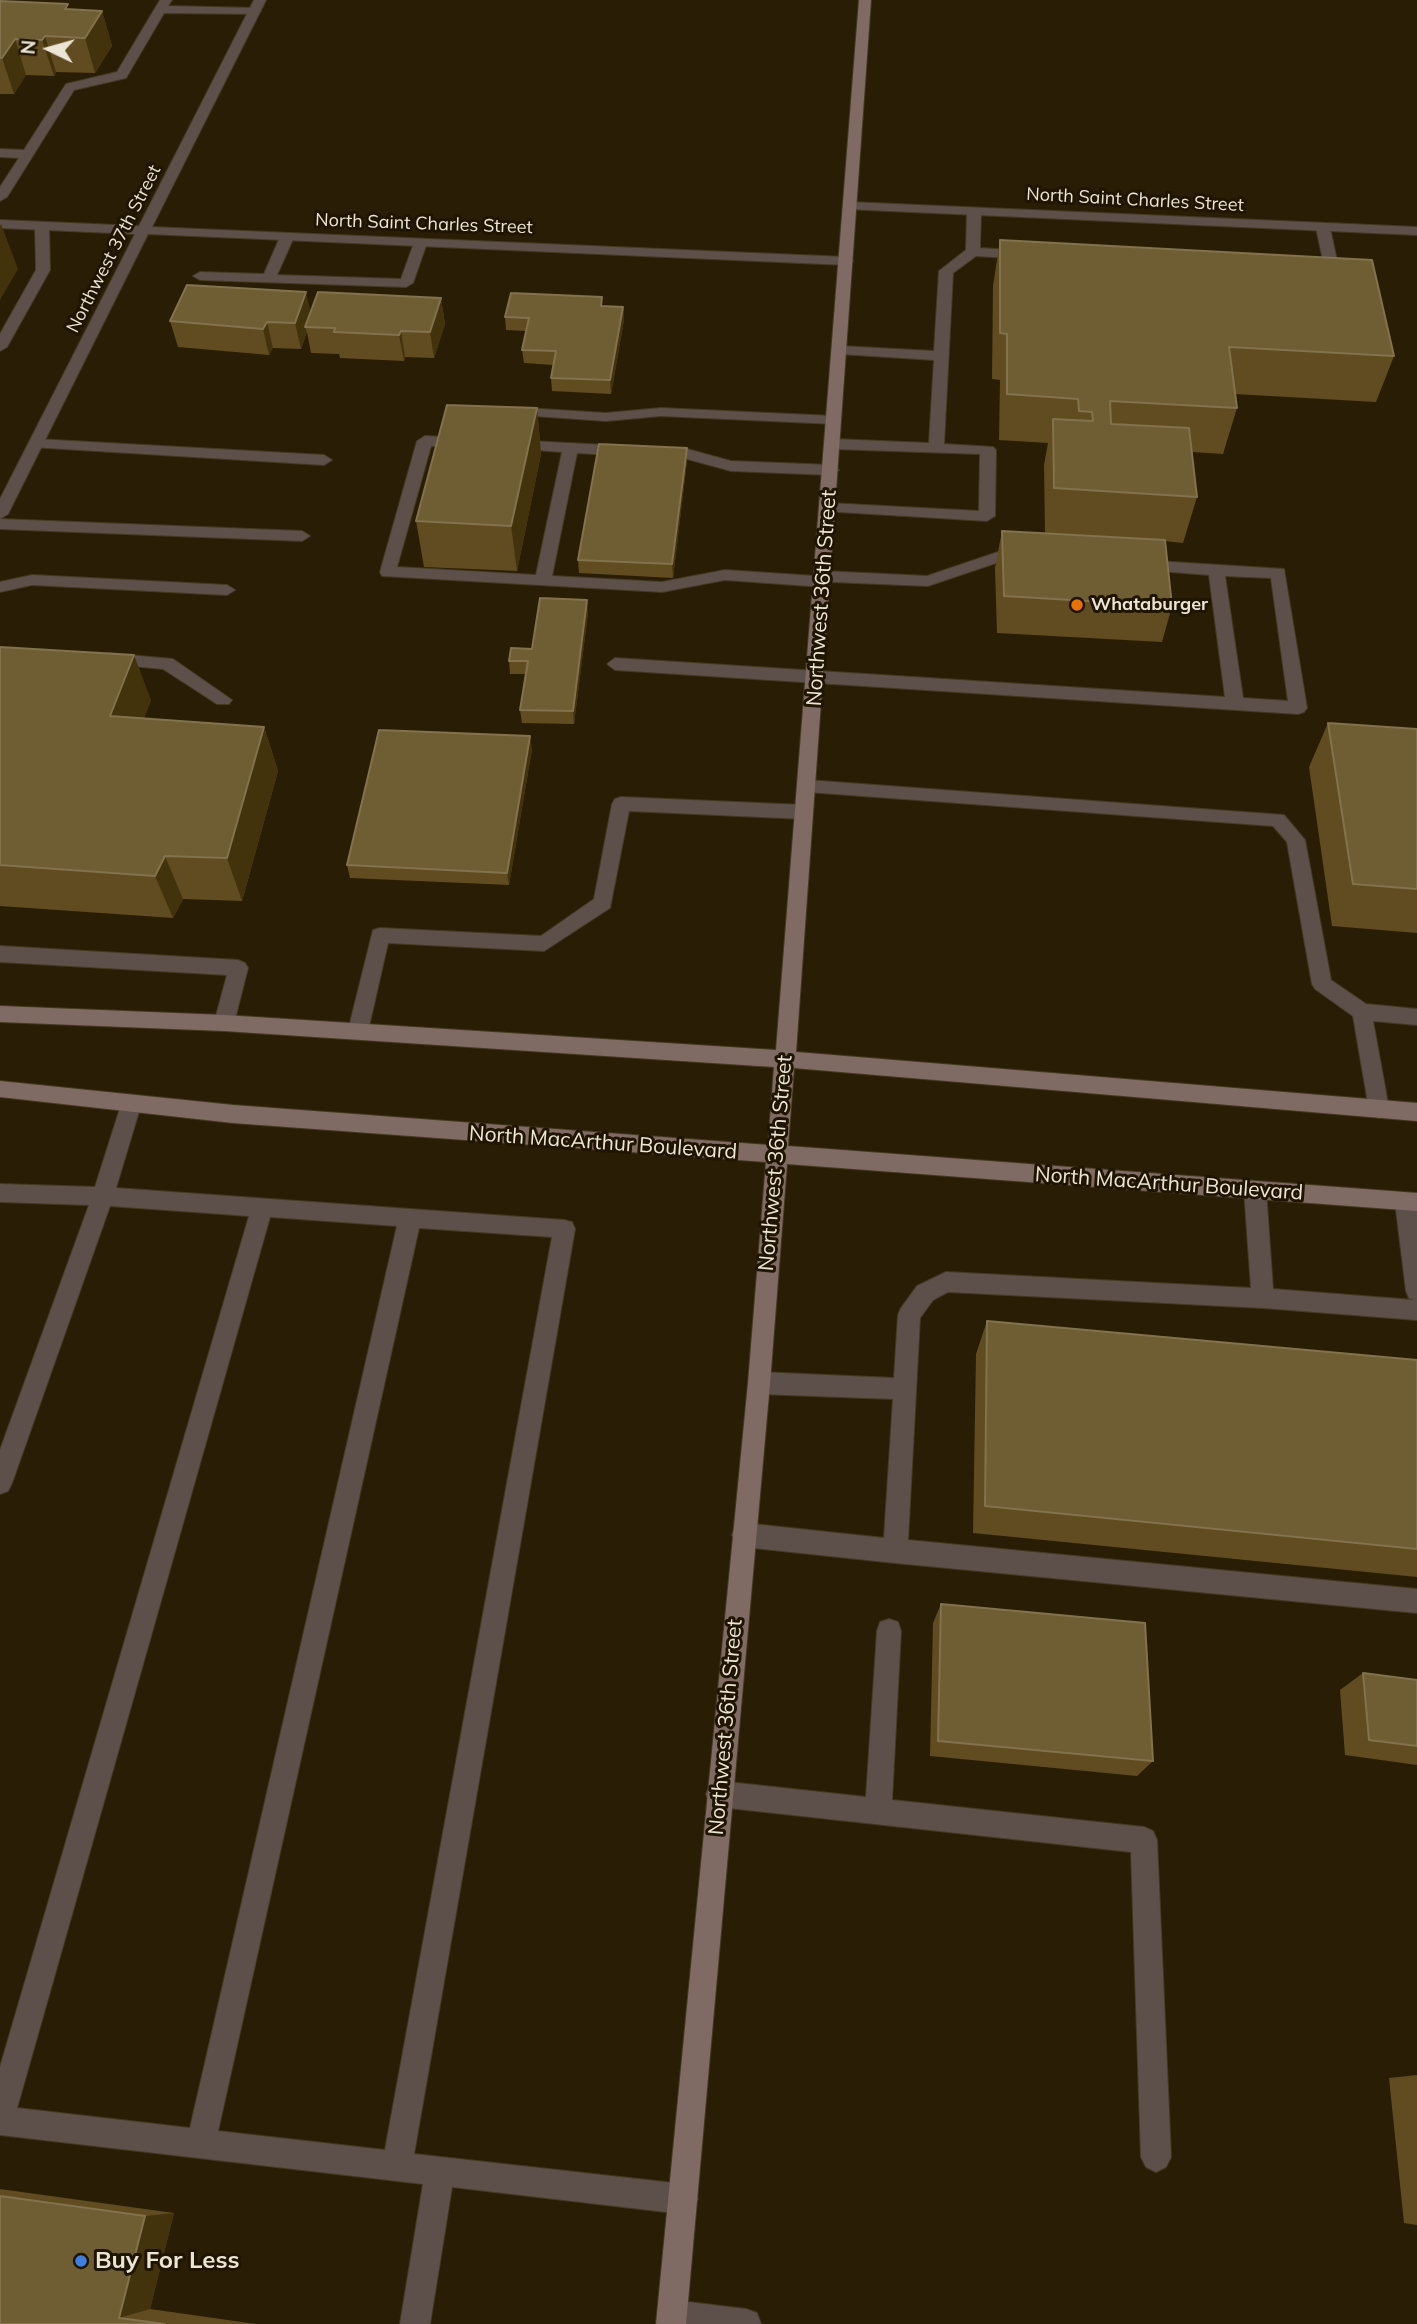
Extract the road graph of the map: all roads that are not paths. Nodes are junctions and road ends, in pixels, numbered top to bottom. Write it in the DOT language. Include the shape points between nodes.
graph roads {
  1 [pos="865,0"];
  2 [pos="164,4"];
  3 [pos="258,6"];
  4 [pos="0,153"];
  5 [pos="27,154"];
  6 [pos="0,197"];
  7 [pos="850,206"];
  8 [pos="974,212"];
  9 [pos="0,223"];
  10 [pos="42,226"];
  11 [pos="1322,228"];
  12 [pos="145,231"];
  13 [pos="1417,231"];
  14 [pos="287,237"];
  15 [pos="420,243"];
  16 [pos="973,252"];
  17 [pos="1042,256"];
  18 [pos="846,261"];
  19 [pos="1304,269"];
  20 [pos="200,276"];
  21 [pos="269,278"];
  22 [pos="0,347"];
  23 [pos="839,350"];
  24 [pos="942,356"];
  25 [pos="489,410"];
  26 [pos="834,420"];
  27 [pos="36,444"];
  28 [pos="833,444"];
  29 [pos="570,448"];
  30 [pos="936,448"];
  31 [pos="324,460"];
  32 [pos="831,470"];
  33 [pos="828,508"];
  34 [pos="0,514"];
  35 [pos="0,524"];
  36 [pos="302,536"];
  37 [pos="1039,559"];
  38 [pos="1121,564"];
  39 [pos="1216,570"];
  40 [pos="823,579"];
  41 [pos="543,580"];
  42 [pos="0,587"];
  43 [pos="227,590"];
  44 [pos="93,658"];
  45 [pos="615,664"];
  46 [pos="816,677"];
  47 [pos="223,699"];
  48 [pos="1235,704"];
  49 [pos="807,786"];
  50 [pos="804,812"];
  51 [pos="0,954"];
  52 [pos="1362,1012"];
  53 [pos="0,1014"];
  54 [pos="1417,1017"];
  55 [pos="224,1023"];
  56 [pos="358,1031"];
  57 [pos="785,1059"];
  58 [pos="0,1089"];
  59 [pos="131,1105"];
  60 [pos="1379,1109"];
  61 [pos="1417,1112"];
  62 [pos="776,1156"];
  63 [pos="1255,1190"];
  64 [pos="0,1193"];
  65 [pos="103,1196"];
  66 [pos="1412,1202"];
  67 [pos="262,1208"];
  68 [pos="410,1218"];
  69 [pos="1417,1291"];
  70 [pos="1263,1298"];
  71 [pos="1417,1310"];
  72 [pos="759,1383"];
  73 [pos="903,1389"];
  74 [pos="0,1483"];
  75 [pos="744,1535"];
  76 [pos="895,1551"];
  77 [pos="1417,1601"];
  78 [pos="889,1631"];
  79 [pos="719,1794"];
  80 [pos="878,1811"];
  81 [pos="0,2119"];
  82 [pos="201,2143"];
  83 [pos="1156,2157"];
  84 [pos="397,2166"];
  85 [pos="440,2171"];
  86 [pos="683,2199"];
  87 [pos="671,2320"];
  88 [pos="415,2324"];
  89 [pos="746,2324"];
  1 -- 7 [label="main road, Northwest 36th Street"];
  2 -- 3 [label="street"];
  2 -- 5 [label="street" via="122,75 70,87"];
  3 -- 12 [label="street, Northwest 37th Street"];
  4 -- 5 [label="street"];
  5 -- 6 [label="street"];
  7 -- 8 [label="street, North Saint Charles Street"];
  7 -- 18 [label="main road, Northwest 36th Street"];
  8 -- 11 [label="street, North Saint Charles Street"];
  8 -- 16 [label="street"];
  9 -- 10 [label="street, North Saint Charles Street"];
  10 -- 12 [label="street, North Saint Charles Street"];
  10 -- 22 [label="street" via="43,270"];
  11 -- 13 [label="street, North Saint Charles Street"];
  11 -- 19 [label="street" via="1332,270"];
  12 -- 14 [label="street, North Saint Charles Street"];
  12 -- 27 [label="street, Northwest 37th Street"];
  14 -- 15 [label="street, North Saint Charles Street"];
  14 -- 21 [label="street"];
  15 -- 18 [label="street, North Saint Charles Street"];
  15 -- 21 [label="street" via="406,283"];
  16 -- 17 [label="street"];
  16 -- 24 [label="street" via="946,271"];
  18 -- 23 [label="main road, Northwest 36th Street"];
  20 -- 21 [label="street"];
  23 -- 24 [label="street"];
  23 -- 26 [label="main road, Northwest 36th Street"];
  24 -- 30 [label="street"];
  25 -- 26 [label="street"];
  26 -- 28 [label="main road, Northwest 36th Street"];
  27 -- 31 [label="street"];
  27 -- 34 [label="street, Northwest 37th Street"];
  28 -- 30 [label="street"];
  28 -- 32 [label="main road, Northwest 36th Street"];
  29 -- 32 [label="street" via="687,454 731,466"];
  29 -- 41 [label="street"];
  29 -- 41 [label="street" via="425,441 387,572"];
  30 -- 33 [label="street" via="988,450 987,516"];
  32 -- 33 [label="main road, Northwest 36th Street"];
  33 -- 40 [label="main road, Northwest 36th Street"];
  35 -- 36 [label="street"];
  37 -- 40 [label="street" via="998,557 928,581"];
  38 -- 39 [label="street"];
  39 -- 48 [label="street"];
  39 -- 48 [label="street" via="1278,573 1298,708"];
  40 -- 41 [label="street" via="725,575 662,587"];
  40 -- 46 [label="main road, Northwest 36th Street"];
  42 -- 43 [label="street" via="32,580"];
  44 -- 47 [label="street" via="167,663"];
  45 -- 46 [label="street"];
  46 -- 48 [label="street"];
  46 -- 49 [label="main road, Northwest 36th Street"];
  49 -- 50 [label="main road, Northwest 36th Street"];
  49 -- 52 [label="street" via="1278,820 1296,840 1322,984"];
  50 -- 56 [label="street" via="621,804 603,903 544,944 380,935"];
  50 -- 57 [label="main road, Northwest 36th Street"];
  51 -- 55 [label="street" via="238,968"];
  52 -- 54 [label="street"];
  52 -- 60 [label="street"];
  53 -- 55 [label="main road"];
  55 -- 56 [label="main road"];
  56 -- 57 [label="main road"];
  57 -- 60 [label="main road"];
  57 -- 62 [label="main road, Northwest 36th Street"];
  58 -- 59 [label="main road, North MacArthur Boulevard"];
  59 -- 62 [label="main road, North MacArthur Boulevard"];
  59 -- 65 [label="street"];
  60 -- 61 [label="main road"];
  62 -- 63 [label="main road, North MacArthur Boulevard"];
  62 -- 72 [label="main road, Northwest 36th Street"];
  63 -- 66 [label="main road, North MacArthur Boulevard"];
  63 -- 70 [label="street"];
  64 -- 65 [label="street"];
  65 -- 67 [label="street"];
  65 -- 74 [label="street"];
  66 -- 69 [label="street"];
  67 -- 68 [label="street"];
  67 -- 81 [label="street"];
  68 -- 82 [label="street"];
  68 -- 84 [label="street" via="564,1229"];
  70 -- 71 [label="street"];
  70 -- 73 [label="street" via="946,1283 925,1293 909,1315"];
  72 -- 73 [label="street"];
  72 -- 75 [label="main road, Northwest 36th Street"];
  73 -- 76 [label="street"];
  75 -- 76 [label="street"];
  75 -- 79 [label="main road, Northwest 36th Street"];
  76 -- 77 [label="street"];
  78 -- 80 [label="street"];
  79 -- 80 [label="street"];
  79 -- 86 [label="main road, Northwest 36th Street"];
  80 -- 83 [label="street" via="1144,1840"];
  81 -- 82 [label="street"];
  82 -- 84 [label="street"];
  84 -- 85 [label="street"];
  85 -- 86 [label="street"];
  85 -- 88 [label="street"];
  86 -- 87 [label="main road, Northwest 36th Street"];
  87 -- 89 [label="street"];
}
